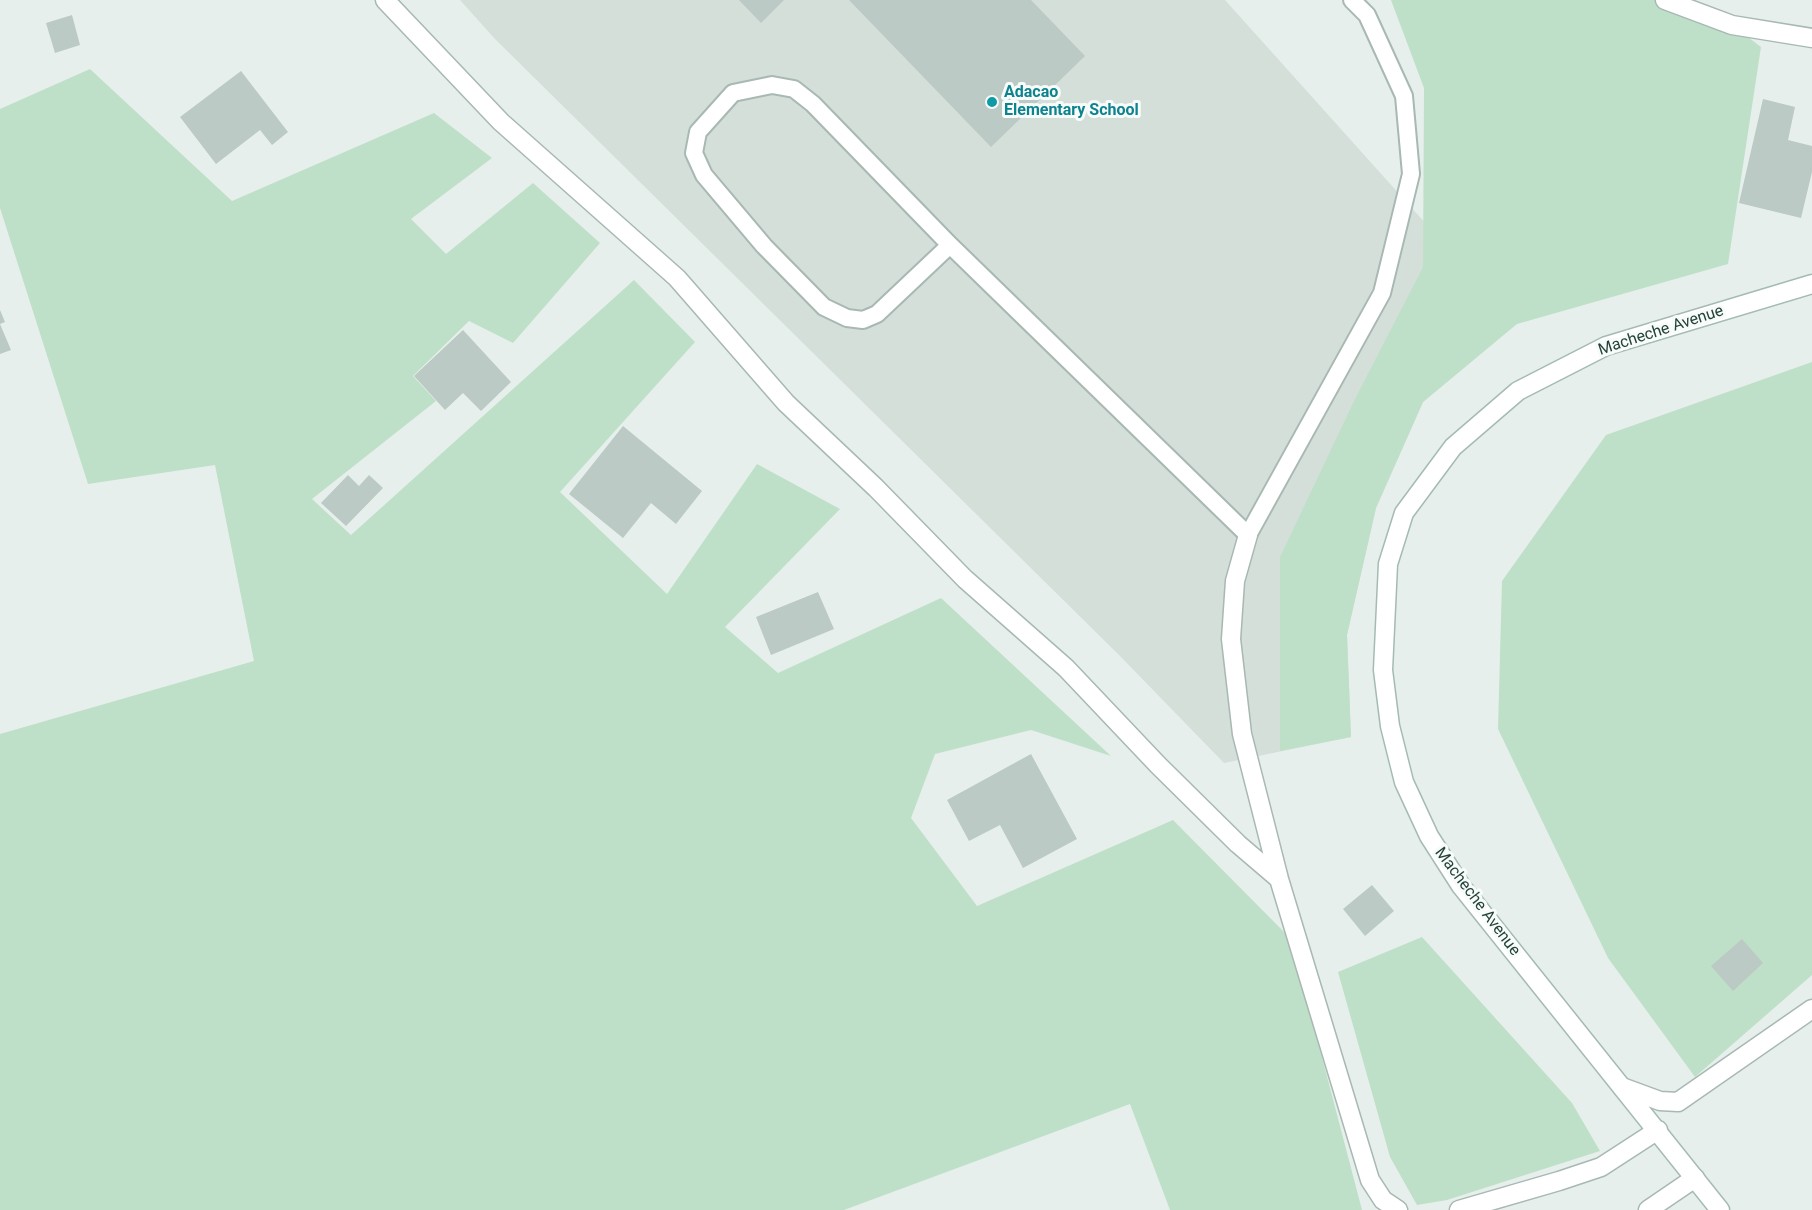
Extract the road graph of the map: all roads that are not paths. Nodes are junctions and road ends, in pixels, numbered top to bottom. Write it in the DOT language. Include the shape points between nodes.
graph roads {
  1 [pos="385,0"];
  2 [pos="1353,0"];
  3 [pos="1665,0"];
  4 [pos="1812,38"];
  5 [pos="950,245"];
  6 [pos="1812,284"];
  7 [pos="1248,535"];
  8 [pos="1278,879"];
  9 [pos="1812,1009"];
  10 [pos="1622,1087"];
  11 [pos="1658,1130"];
  12 [pos="1695,1178"];
  13 [pos="1398,1210"];
  14 [pos="1459,1210"];
  15 [pos="1648,1210"];
  16 [pos="1720,1210"];
  1 -- 8 [label="street" via="501,122 677,278 786,403 965,579 1066,668 1166,773"];
  2 -- 7 [label="lane" via="1367,15 1404,96 1411,174 1382,292"];
  3 -- 4 [label="street" via="1732,25"];
  5 -- 5 [label="lane" via="794,89 772,85 733,93 698,132 694,153 704,175 764,246 824,307 848,318 863,320 877,314"];
  5 -- 7 [label="lane"];
  6 -- 10 [label="street, Macheche Avenue" via="1606,346 1518,391 1453,447 1404,513 1388,564 1383,670 1390,726 1404,782 1429,836 1461,886"];
  7 -- 8 [label="street" via="1235,581 1231,639 1242,734"];
  8 -- 13 [label="street" via="1370,1180 1383,1200"];
  9 -- 10 [label="street" via="1678,1102 1660,1101"];
  10 -- 11 [label="street, Macheche Avenue"];
  11 -- 12 [label="street, Macheche Avenue"];
  11 -- 14 [label="street" via="1601,1167"];
  12 -- 15 [label="street"];
  12 -- 16 [label="street, Macheche Avenue"];
}
